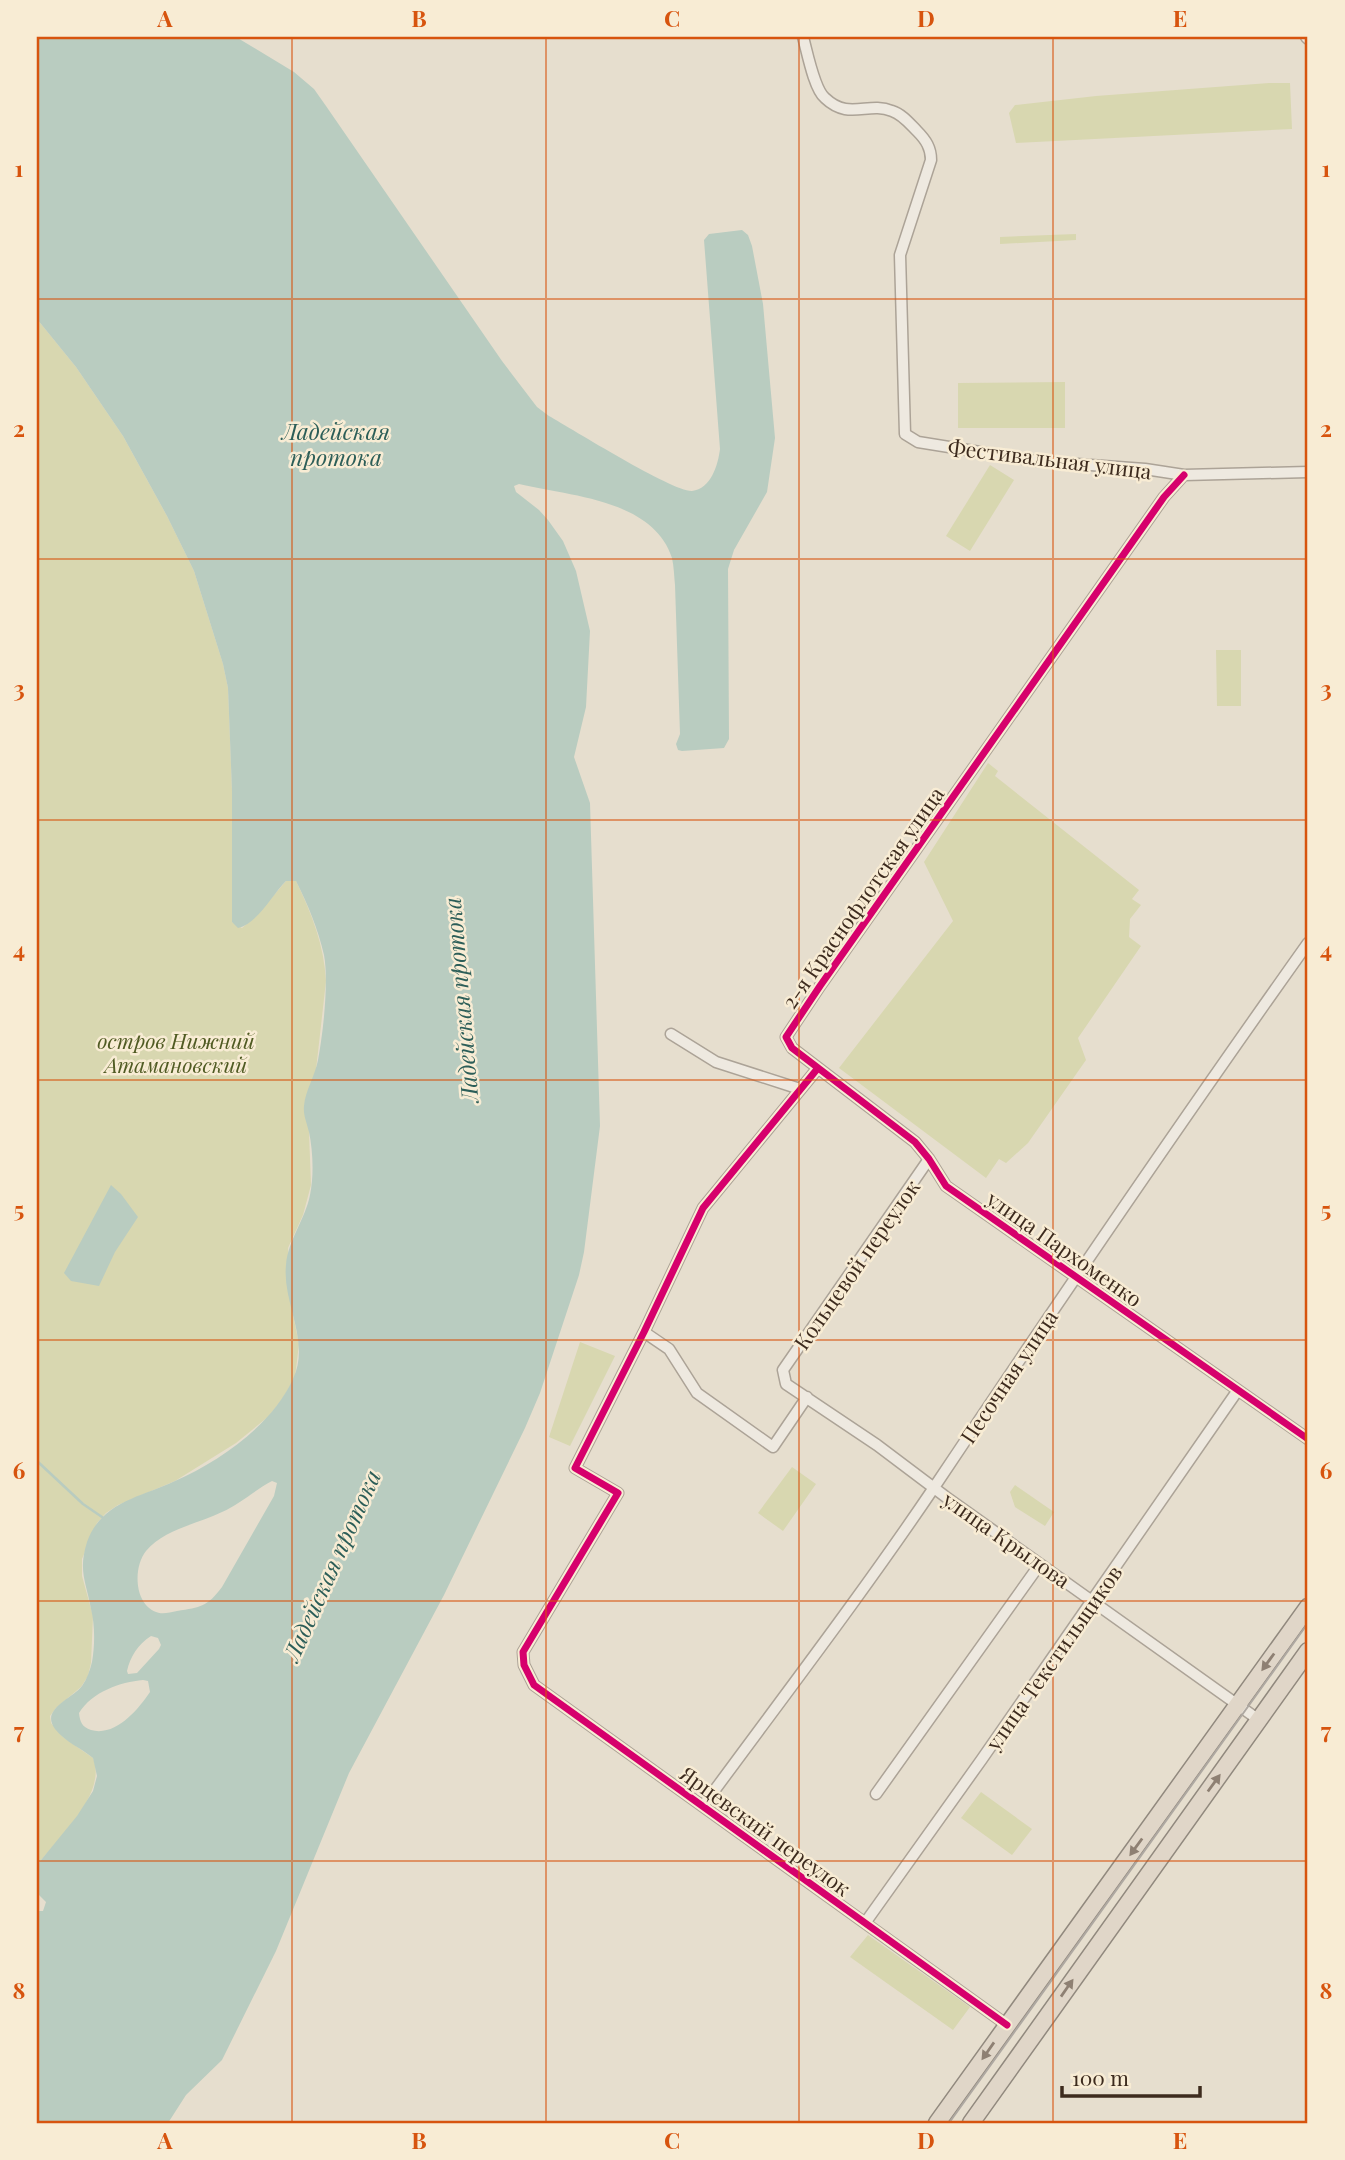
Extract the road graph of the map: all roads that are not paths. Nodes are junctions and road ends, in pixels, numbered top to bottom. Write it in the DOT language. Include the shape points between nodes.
graph roads {
  1 [pos="803,37"];
  2 [pos="1308,472"];
  3 [pos="1184,475"];
  4 [pos="1308,943"];
  5 [pos="671,1034"];
  6 [pos="818,1068"];
  7 [pos="800,1089"];
  8 [pos="929,1159"];
  9 [pos="1074,1277"];
  10 [pos="644,1332"];
  11 [pos="783,1370"];
  12 [pos="1238,1390"];
  13 [pos="807,1398"];
  14 [pos="1308,1439"];
  15 [pos="934,1487"];
  16 [pos="1040,1564"];
  17 [pos="1092,1599"];
  18 [pos="1308,1607"];
  19 [pos="1308,1651"];
  20 [pos="1237,1704"];
  21 [pos="1259,1720"];
  22 [pos="876,1794"];
  23 [pos="703,1806"];
  24 [pos="865,1923"];
  25 [pos="1007,2025"];
  26 [pos="937,2123"];
  27 [pos="971,2123"];
  1 -- 3 [label="street, Фестивальная улица" via="825,99 846,110 894,111 924,138 931,151 900,254 905,434 918,442 1036,461"];
  2 -- 3 [label="street, Фестивальная улица"];
  3 -- 6 [label="street, 2-я Краснофлотская улица" via="788,1032 787,1043"];
  4 -- 9 [label="street, Песочная улица"];
  5 -- 7 [label="street" via="716,1062"];
  6 -- 7 [label="street"];
  6 -- 8 [label="street, улица Пархоменко" via="915,1142"];
  7 -- 10 [label="street" via="703,1208"];
  8 -- 9 [label="street, улица Пархоменко" via="946,1186"];
  8 -- 11 [label="street, Кольцевой переулок"];
  9 -- 12 [label="street, улица Пархоменко"];
  9 -- 15 [label="street, Песочная улица"];
  10 -- 13 [label="street" via="669,1349 697,1393 773,1447"];
  10 -- 23 [label="street, Ярцевский переулок" via="575,1468 618,1493 523,1652 524,1665 534,1685"];
  11 -- 13 [label="street, улица Крылова" via="786,1384"];
  12 -- 14 [label="street, улица Пархоменко"];
  12 -- 17 [label="street, улица Текстильщиков"];
  13 -- 15 [label="street, улица Крылова"];
  15 -- 16 [label="street, улица Крылова"];
  15 -- 23 [label="street, Песочная улица"];
  16 -- 17 [label="street, улица Крылова"];
  16 -- 22 [label="street"];
  17 -- 20 [label="street, улица Крылова"];
  17 -- 24 [label="street, улица Текстильщиков"];
  18 -- 20 [label="highway, one-way"];
  19 -- 21 [label="highway"];
  20 -- 21 [label="street, улица Крылова"];
  20 -- 25 [label="highway, one-way"];
  27 -- 21 [label="highway, one-way"];
  23 -- 24 [label="street, Ярцевский переулок"];
  24 -- 25 [label="street, Ярцевский переулок"];
  25 -- 26 [label="highway, one-way"];
}
